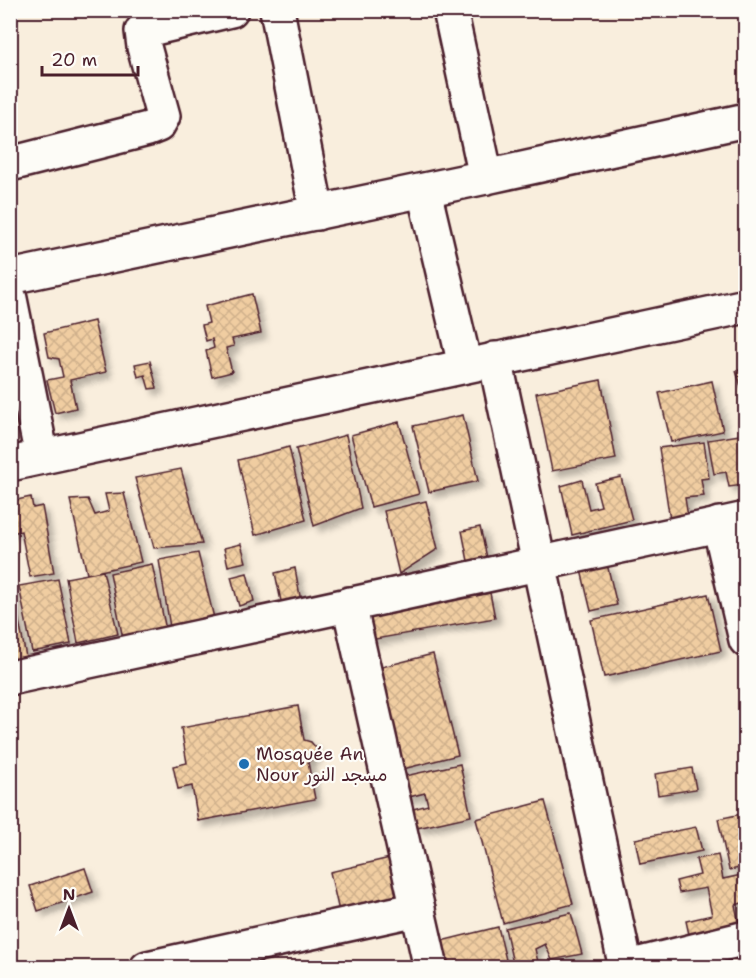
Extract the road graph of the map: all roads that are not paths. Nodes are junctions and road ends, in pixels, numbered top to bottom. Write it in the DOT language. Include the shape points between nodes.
graph roads {
  1 [pos="231,10"];
  2 [pos="277,10"];
  3 [pos="450,10"];
  4 [pos="746,120"];
  5 [pos="10,164"];
  6 [pos="486,177"];
  7 [pos="424,190"];
  8 [pos="317,213"];
  9 [pos="10,277"];
  10 [pos="10,299"];
  11 [pos="746,306"];
  12 [pos="480,362"];
  13 [pos="42,457"];
  14 [pos="10,464"];
  15 [pos="732,522"];
  16 [pos="539,563"];
  17 [pos="349,604"];
  18 [pos="746,640"];
  19 [pos="10,678"];
  20 [pos="418,909"];
  21 [pos="746,939"];
  22 [pos="232,958"];
  23 [pos="625,967"];
  24 [pos="147,968"];
  25 [pos="431,968"];
  1 -- 5 [label="street" via="142,32 163,116 158,125"];
  2 -- 8 [label="street"];
  3 -- 6 [label="street"];
  4 -- 6 [label="street"];
  6 -- 7 [label="street"];
  7 -- 8 [label="street"];
  7 -- 12 [label="street"];
  8 -- 9 [label="street"];
  10 -- 13 [label="street"];
  11 -- 12 [label="street"];
  12 -- 13 [label="street"];
  12 -- 16 [label="street"];
  13 -- 14 [label="street"];
  15 -- 16 [label="street"];
  15 -- 18 [label="street"];
  16 -- 17 [label="street"];
  16 -- 23 [label="street"];
  17 -- 19 [label="street"];
  17 -- 20 [label="street"];
  20 -- 22 [label="street"];
  20 -- 25 [label="street"];
  21 -- 23 [label="street"];
  22 -- 24 [label="street"];
}
